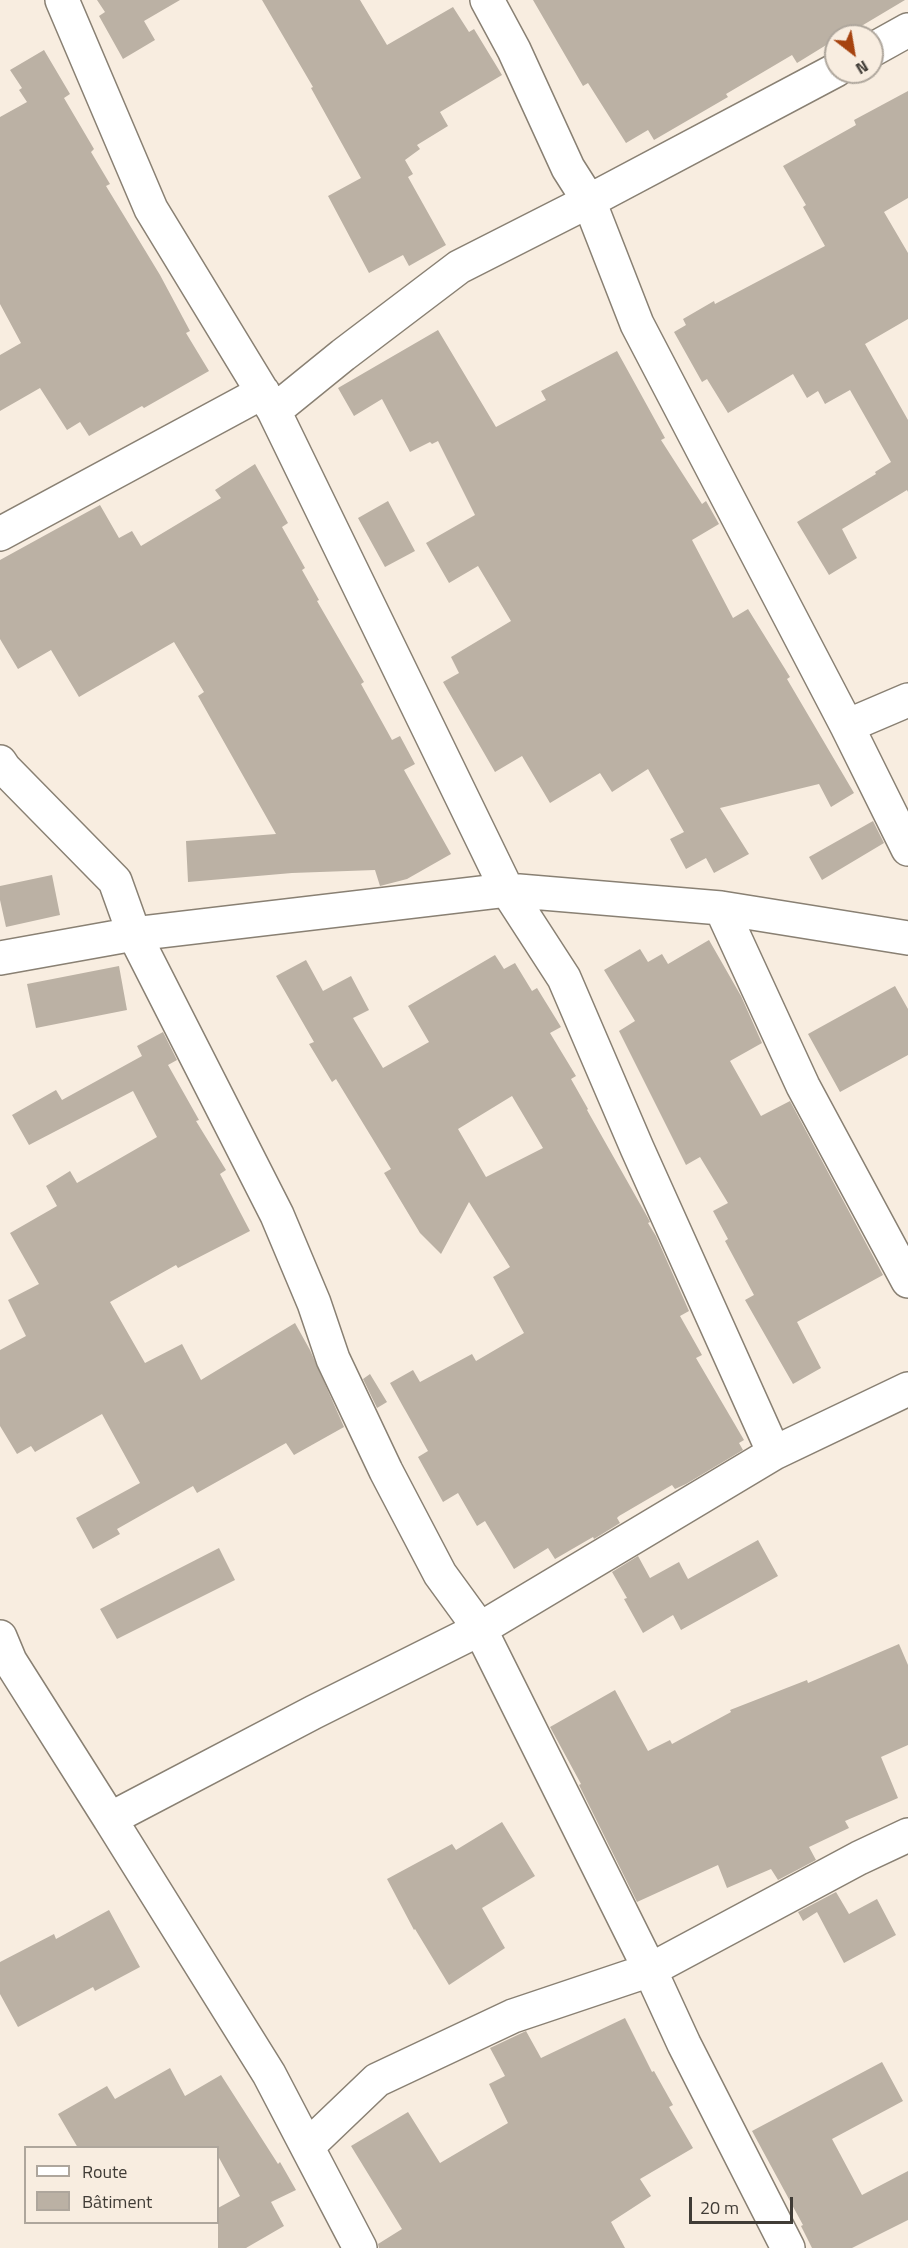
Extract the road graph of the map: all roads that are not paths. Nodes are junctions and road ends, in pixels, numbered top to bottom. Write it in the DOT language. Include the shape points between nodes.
graph roads {
  1 [pos="62,0"];
  2 [pos="487,0"];
  3 [pos="908,30"];
  4 [pos="884,43"];
  5 [pos="824,76"];
  6 [pos="589,201"];
  7 [pos="269,401"];
  8 [pos="0,534"];
  9 [pos="908,700"];
  10 [pos="847,726"];
  11 [pos="0,762"];
  12 [pos="908,849"];
  13 [pos="507,890"];
  14 [pos="721,908"];
  15 [pos="134,934"];
  16 [pos="908,938"];
  17 [pos="0,958"];
  18 [pos="908,1281"];
  19 [pos="908,1389"];
  20 [pos="774,1453"];
  21 [pos="480,1629"];
  22 [pos="0,1637"];
  23 [pos="110,1819"];
  24 [pos="908,1835"];
  25 [pos="650,1970"];
  26 [pos="308,2146"];
  27 [pos="360,2248"];
  28 [pos="788,2248"];
  1 -- 7 [label="street" via="151,209"];
  2 -- 6 [label="street" via="568,168"];
  3 -- 4 [label="street"];
  5 -- 6 [label="street"];
  6 -- 7 [label="street" via="459,267 343,355"];
  6 -- 10 [label="street" via="637,324"];
  7 -- 8 [label="street"];
  7 -- 13 [label="street"];
  9 -- 10 [label="street"];
  10 -- 12 [label="street"];
  11 -- 15 [label="street" via="116,881"];
  13 -- 14 [label="street"];
  13 -- 15 [label="street"];
  13 -- 20 [label="street" via="564,978"];
  14 -- 16 [label="street"];
  14 -- 18 [label="street" via="803,1086"];
  15 -- 17 [label="street"];
  15 -- 21 [label="street" via="277,1215 333,1359 386,1471 440,1574"];
  19 -- 20 [label="street"];
  20 -- 21 [label="street"];
  21 -- 23 [label="street"];
  21 -- 25 [label="street"];
  22 -- 23 [label="street" via="10,1660"];
  23 -- 26 [label="street" via="263,2064"];
  24 -- 25 [label="street"];
  25 -- 26 [label="street" via="513,2016 377,2080"];
  25 -- 28 [label="street"];
  26 -- 27 [label="street"];
}
